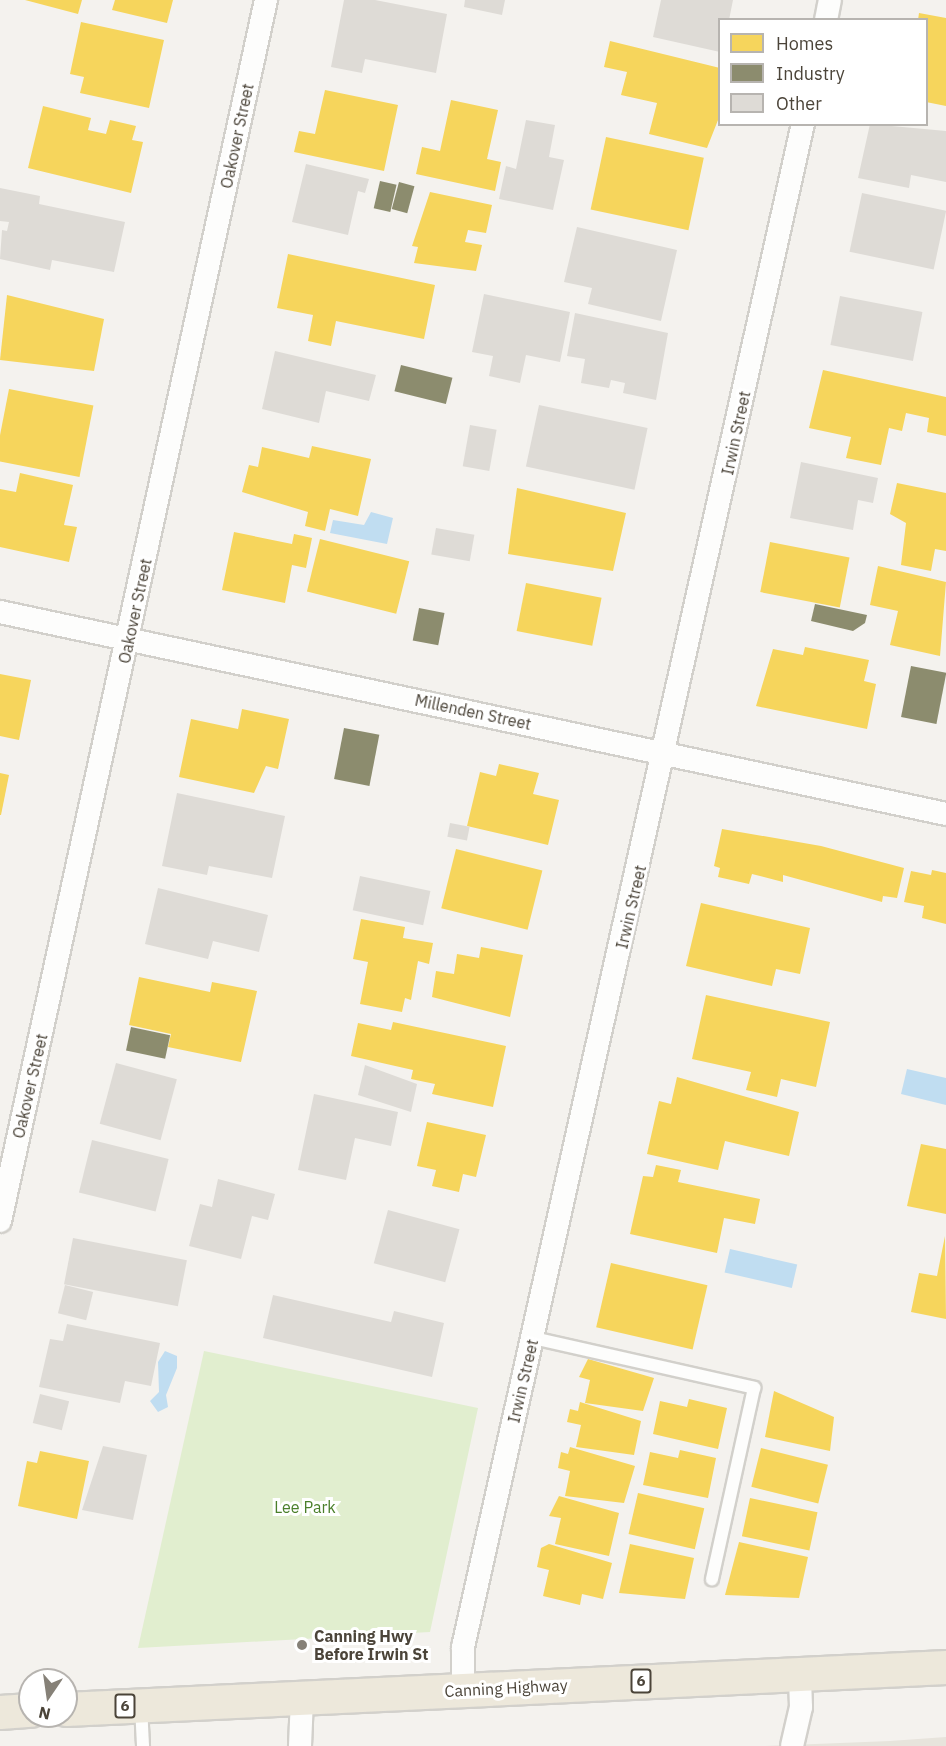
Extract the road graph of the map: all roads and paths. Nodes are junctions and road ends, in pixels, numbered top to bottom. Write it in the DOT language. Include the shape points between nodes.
graph roads {
  1 [pos="266,0"];
  2 [pos="830,0"];
  3 [pos="826,18"];
  4 [pos="803,126"];
  5 [pos="0,612"];
  6 [pos="129,642"];
  7 [pos="666,751"];
  8 [pos="946,814"];
  9 [pos="0,1221"];
  10 [pos="533,1338"];
  11 [pos="712,1579"];
  12 [pos="946,1667"];
  13 [pos="800,1674"];
  14 [pos="463,1690"];
  15 [pos="302,1698"];
  16 [pos="141,1705"];
  17 [pos="78,1708"];
  18 [pos="18,1711"];
  19 [pos="0,1712"];
  20 [pos="143,1746"];
  21 [pos="300,1746"];
  22 [pos="792,1746"];
  1 -- 6 [label="street, Oakover Street"];
  2 -- 3 [label="street"];
  4 -- 7 [label="street, Irwin Street"];
  5 -- 6 [label="street, Millenden Street"];
  6 -- 7 [label="street, Millenden Street"];
  6 -- 9 [label="street, Oakover Street"];
  7 -- 8 [label="street, Millenden Street"];
  7 -- 10 [label="street, Irwin Street"];
  10 -- 11 [label="lane" via="754,1388"];
  10 -- 14 [label="street, Irwin Street" via="463,1647"];
  12 -- 13 [label="highway, Canning Highway / 6"];
  13 -- 14 [label="highway, Canning Highway / 6"];
  13 -- 22 [label="street" via="801,1707"];
  14 -- 15 [label="highway, Canning Highway / 6"];
  15 -- 16 [label="highway, Canning Highway / 6"];
  15 -- 21 [label="street"];
  16 -- 17 [label="highway, Canning Highway / 6"];
  16 -- 20 [label="lane"];
  18 -- 19 [label="highway"];
}
